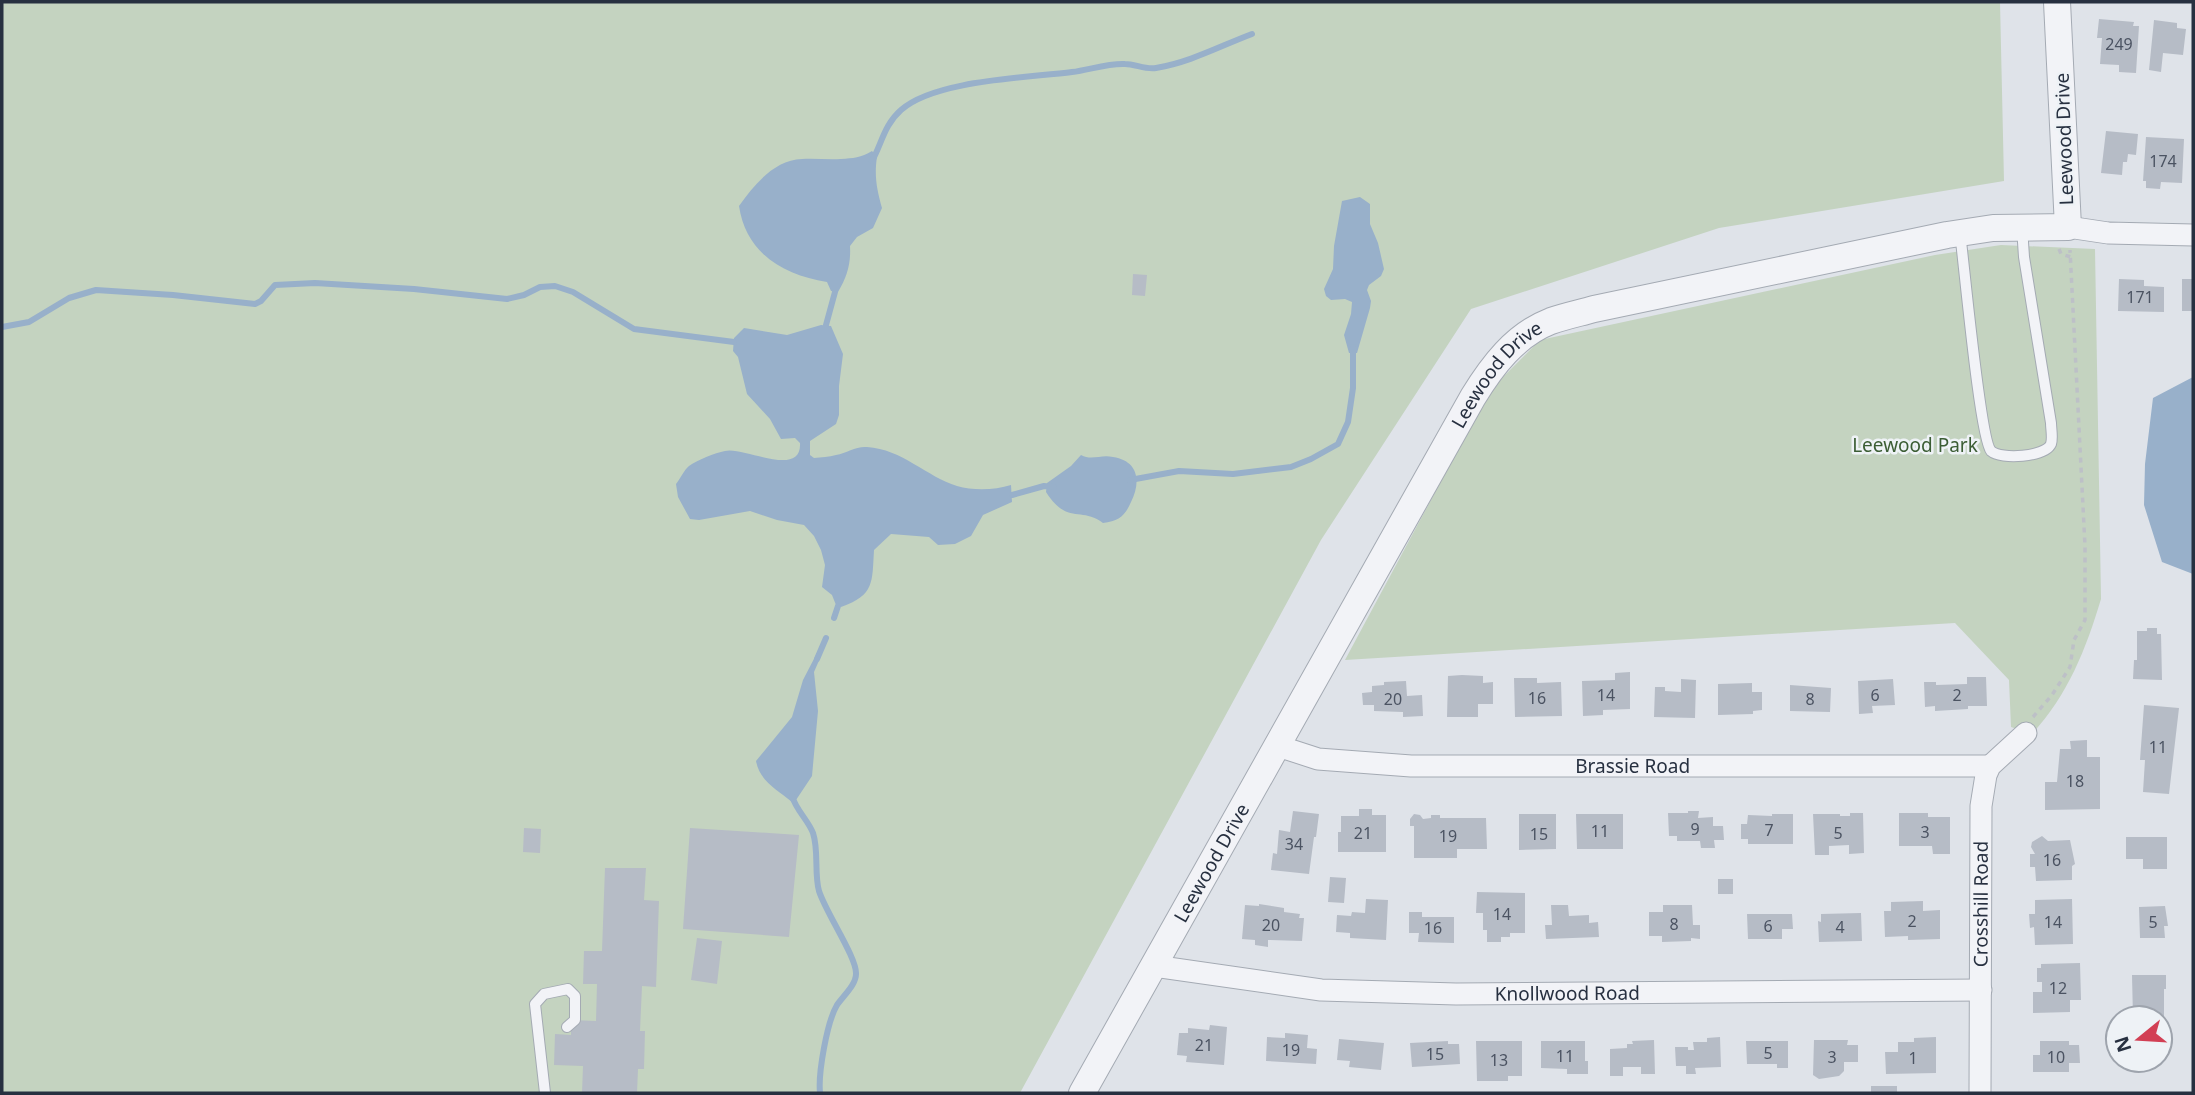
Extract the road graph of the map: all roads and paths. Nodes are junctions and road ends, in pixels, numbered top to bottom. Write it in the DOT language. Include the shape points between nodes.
graph roads {
  1 [pos="2057,2"];
  2 [pos="2022,227"];
  3 [pos="2068,227"];
  4 [pos="1960,233"];
  5 [pos="2193,235"];
  6 [pos="2026,733"];
  7 [pos="1278,746"];
  8 [pos="1990,766"];
  9 [pos="1154,966"];
  10 [pos="1980,989"];
  11 [pos="567,1027"];
  12 [pos="545,1093"];
  13 [pos="1082,1093"];
  14 [pos="1980,1093"];
  1 -- 3 [label="street, Leewood Drive"];
  2 -- 3 [label="street, Leewood Drive"];
  2 -- 4 [label="street, Leewood Drive"];
  2 -- 4 [label="lane" via="2051,443 2036,454 2017,456 2001,456 1991,451 1988,443"];
  3 -- 5 [label="street"];
  3 -- 6 [label="path" via="2085,620 2074,640 2070,667 2029,721"];
  4 -- 7 [label="street, Leewood Drive" via="1594,309 1550,321 1526,335 1499,359 1473,397"];
  6 -- 8 [label="street"];
  7 -- 8 [label="street, Brassie Road" via="1318,759 1411,766"];
  7 -- 9 [label="street, Leewood Drive"];
  8 -- 10 [label="street, Crosshill Road" via="1981,807"];
  9 -- 10 [label="street, Knollwood Road" via="1348,991"];
  9 -- 13 [label="street, Leewood Drive"];
  10 -- 14 [label="street, Crosshill Road"];
  11 -- 12 [label="lane" via="575,1020 575,996 568,989 544,994 535,1004"];
}
